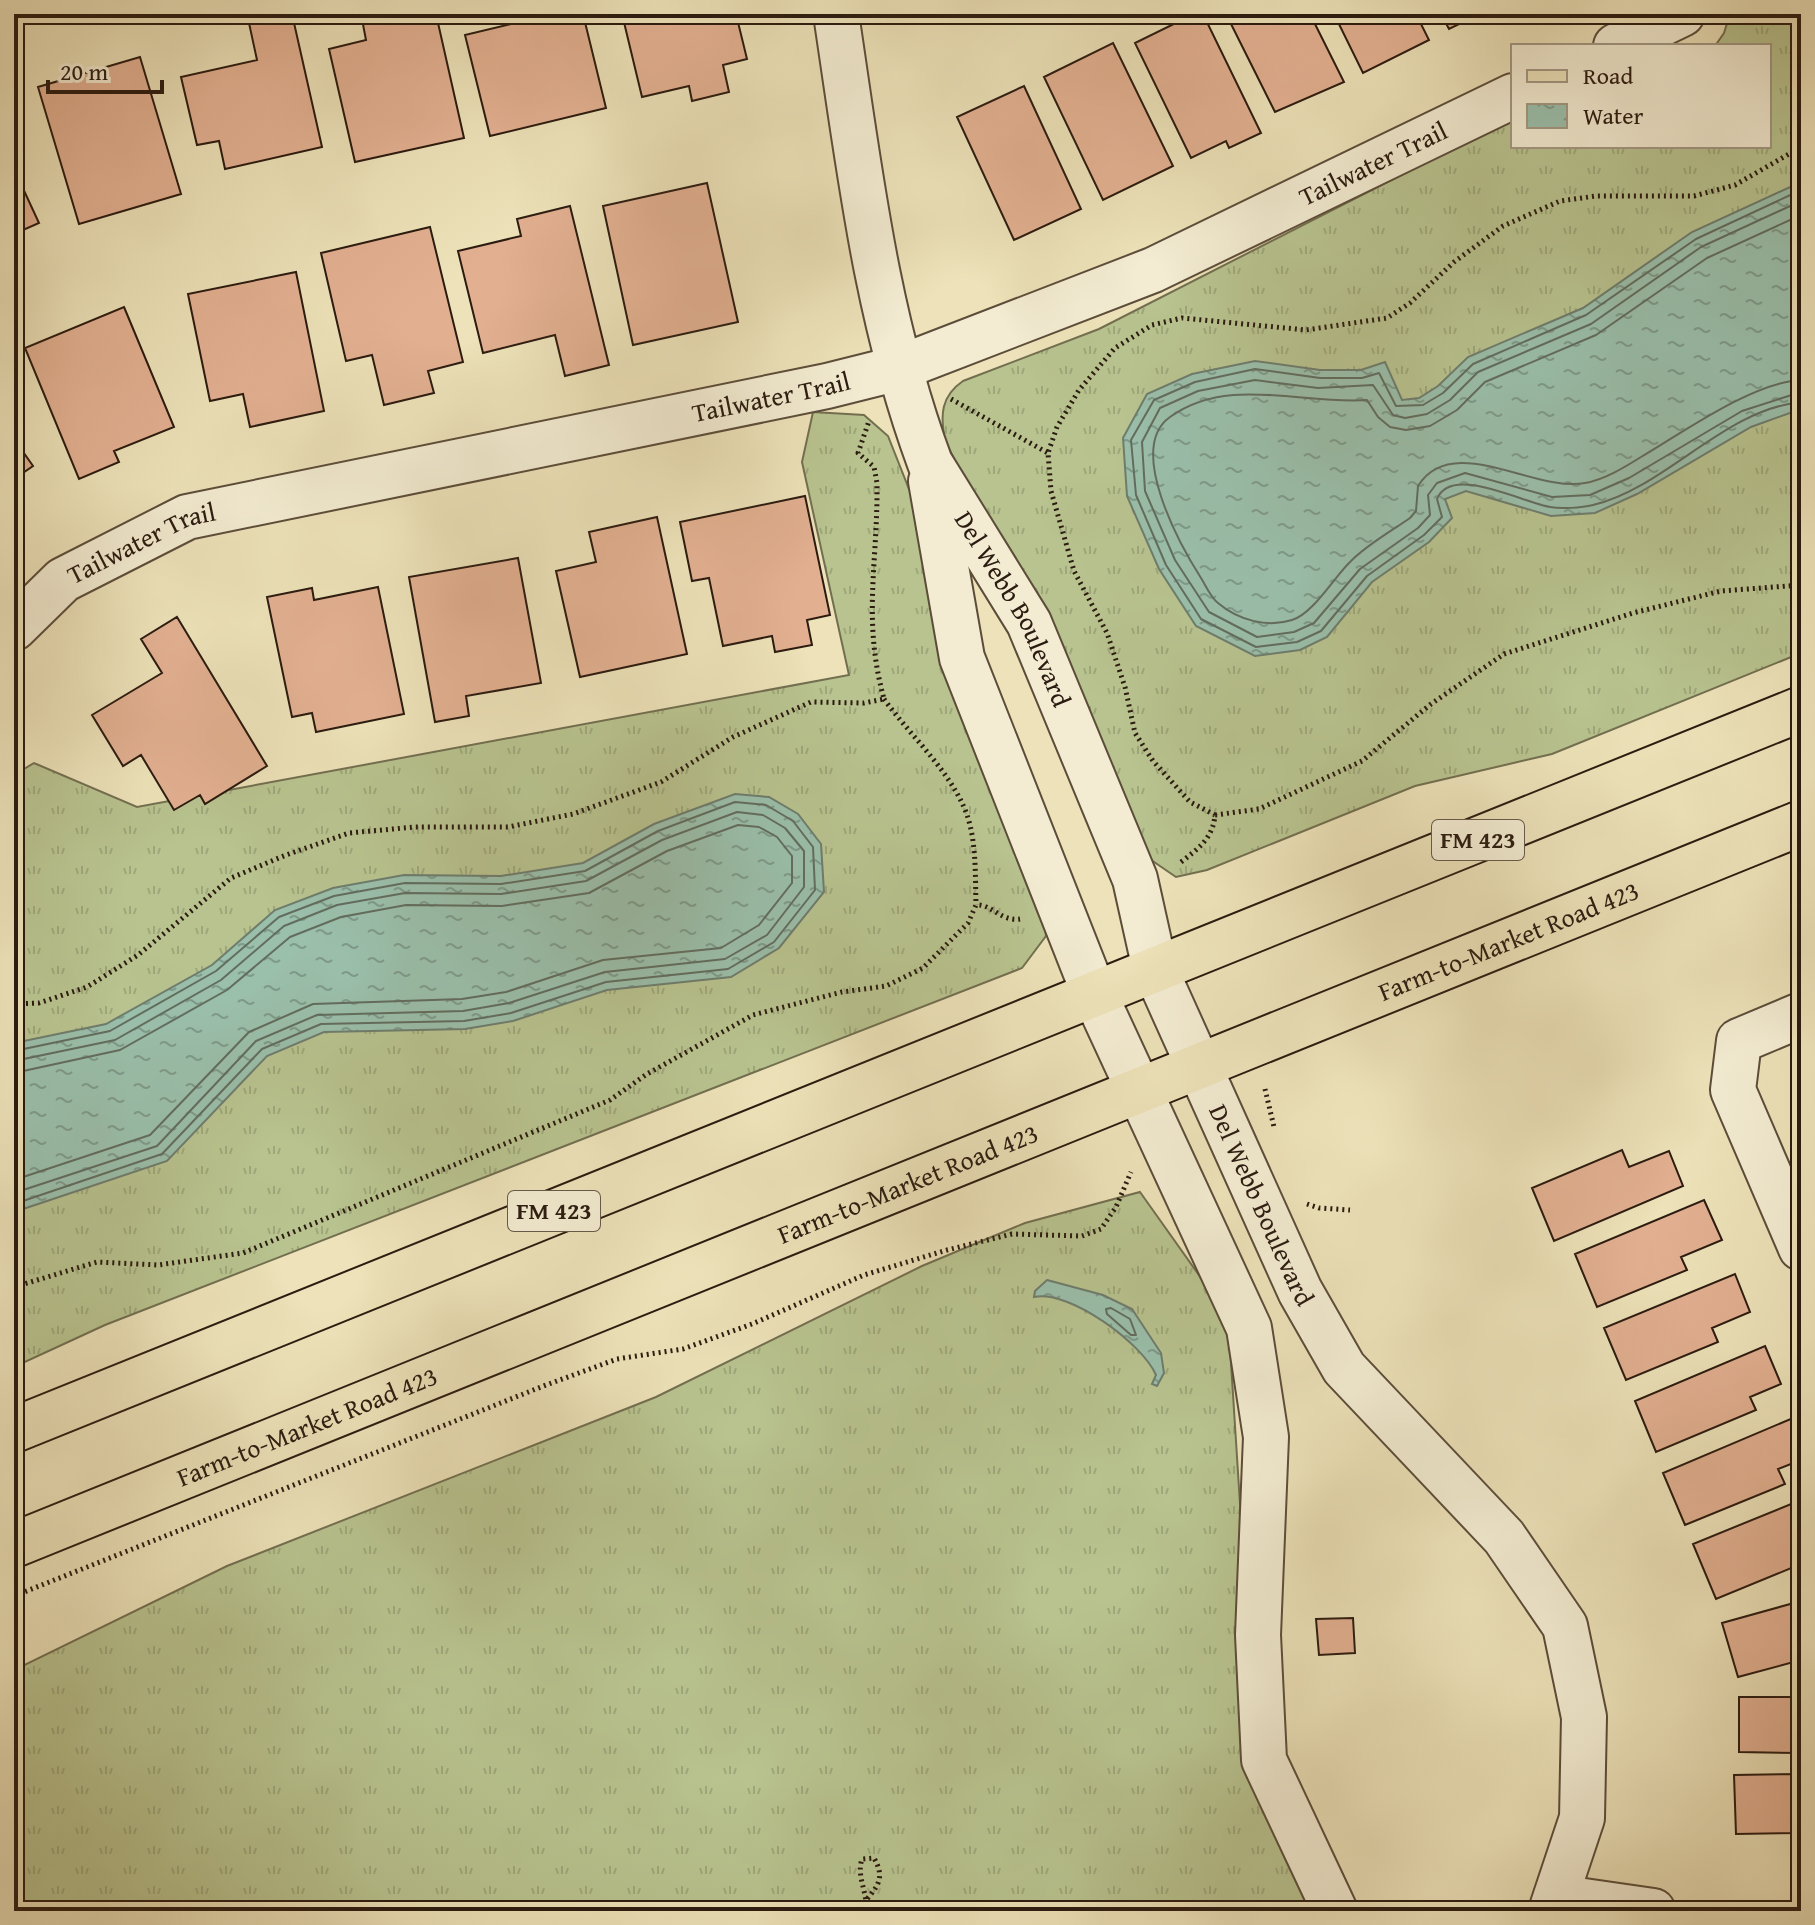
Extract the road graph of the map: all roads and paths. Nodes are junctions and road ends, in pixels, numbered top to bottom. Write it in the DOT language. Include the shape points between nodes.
graph roads {
  1 [pos="836,14"];
  2 [pos="1682,14"];
  3 [pos="1620,44"];
  4 [pos="1511,97"];
  5 [pos="1801,147"];
  6 [pos="899,368"];
  7 [pos="950,399"];
  8 [pos="869,421"];
  9 [pos="1048,453"];
  10 [pos="930,463"];
  11 [pos="1801,585"];
  12 [pos="14,628"];
  13 [pos="884,699"];
  14 [pos="1801,709"];
  15 [pos="1215,815"];
  16 [pos="1801,823"];
  17 [pos="1181,862"];
  18 [pos="976,905"];
  19 [pos="1029,918"];
  20 [pos="1155,969"];
  21 [pos="1094,993"];
  22 [pos="14,1004"];
  23 [pos="1801,1015"];
  24 [pos="1195,1066"];
  25 [pos="1137,1089"];
  26 [pos="1265,1089"];
  27 [pos="1274,1130"];
  28 [pos="1132,1168"];
  29 [pos="1301,1197"];
  30 [pos="1350,1210"];
  31 [pos="1801,1248"];
  32 [pos="14,1287"];
  33 [pos="14,1430"];
  34 [pos="14,1545"];
  35 [pos="14,1596"];
  36 [pos="867,1899"];
  37 [pos="1554,1904"];
  38 [pos="866,1911"];
  39 [pos="1335,1911"];
  40 [pos="1653,1911"];
  1 -- 6 [label="street, Del Webb Boulevard" via="876,277"];
  2 -- 3 [label="street"];
  4 -- 6 [label="street, Tailwater Trail" via="1153,270"];
  5 -- 9 [label="path" via="1735,185 1694,196 1560,201 1503,226 1387,318 1306,330 1182,318 1152,325 1115,348 1079,390"];
  6 -- 10 [label="street, Del Webb Boulevard"];
  6 -- 12 [label="street, Tailwater Trail" via="187,517 63,580"];
  7 -- 9 [label="path"];
  8 -- 13 [label="path" via="858,453 874,467 877,483 870,619"];
  9 -- 15 [label="path" via="1065,547 1107,633 1135,733 1190,802"];
  10 -- 20 [label="street, Del Webb Boulevard" via="1029,623 1135,879"];
  10 -- 21 [label="street, Del Webb Boulevard" via="962,658"];
  11 -- 15 [label="path" via="1721,591 1504,654 1362,761 1259,809"];
  13 -- 18 [label="path" via="947,778 964,808 974,853"];
  13 -- 22 [label="path" via="811,702 733,737 661,782 573,814 508,827 349,833 286,855 231,878 138,955 87,987 39,1003"];
  14 -- 20 [label="main road, FM 423"];
  15 -- 17 [label="path" via="1203,845"];
  16 -- 24 [label="main road, Farm-to-Market Road 423"];
  18 -- 19 [label="path" via="1009,921"];
  18 -- 32 [label="path" via="968,923 923,968 886,986 753,1015 610,1100 243,1253 158,1265 97,1262"];
  20 -- 21 [label="main road, FM 423"];
  20 -- 24 [label="street, Del Webb Boulevard"];
  21 -- 25 [label="street, Del Webb Boulevard"];
  21 -- 33 [label="main road, FM 423"];
  23 -- 31 [label="street" via="1739,1041 1733,1090"];
  24 -- 25 [label="main road, Farm-to-Market Road 423"];
  24 -- 37 [label="street, Del Webb Boulevard" via="1300,1291 1344,1368 1504,1537 1565,1626 1584,1717 1582,1818"];
  25 -- 34 [label="main road, Farm-to-Market Road 423"];
  25 -- 39 [label="street, Del Webb Boulevard" via="1249,1328 1266,1437 1258,1635 1264,1760"];
  26 -- 27 [label="path"];
  28 -- 35 [label="path" via="1101,1229 1082,1236 1012,1234 864,1275 683,1349 617,1359 546,1385"];
  29 -- 30 [label="path" via="1319,1208"];
  36 -- 36 [label="path" via="880,1884 874,1858 862,1859 858,1871"];
  36 -- 38 [label="path"];
  37 -- 40 [label="street"];
}
